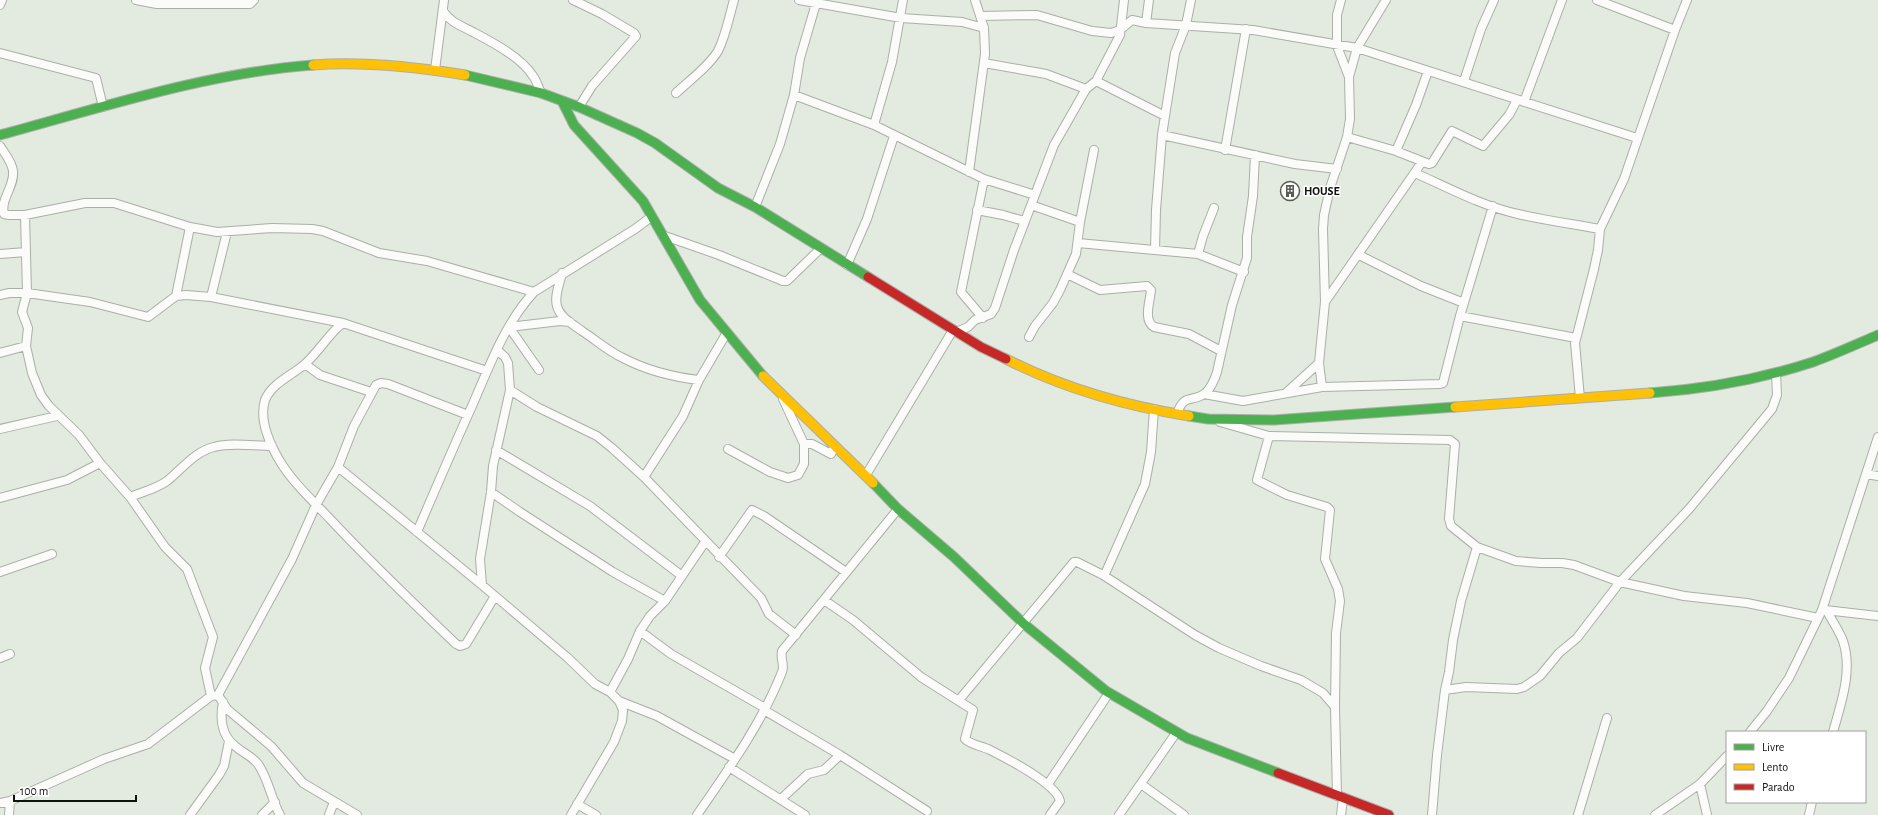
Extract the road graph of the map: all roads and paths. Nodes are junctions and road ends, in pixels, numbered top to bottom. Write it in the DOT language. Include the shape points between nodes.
graph roads {
  1 [pos="2,0"];
  2 [pos="136,0"];
  3 [pos="254,0"];
  4 [pos="444,0"];
  5 [pos="573,0"];
  6 [pos="734,0"];
  7 [pos="799,0"];
  8 [pos="903,0"];
  9 [pos="975,0"];
  10 [pos="1124,0"];
  11 [pos="1149,0"];
  12 [pos="1191,0"];
  13 [pos="1341,0"];
  14 [pos="1386,0"];
  15 [pos="1494,0"];
  16 [pos="1562,0"];
  17 [pos="1597,0"];
  18 [pos="1687,0"];
  19 [pos="817,2"];
  20 [pos="0,5"];
  21 [pos="444,11"];
  22 [pos="980,16"];
  23 [pos="901,18"];
  24 [pos="1146,23"];
  25 [pos="1186,25"];
  26 [pos="984,28"];
  27 [pos="1246,29"];
  28 [pos="1120,30"];
  29 [pos="1675,30"];
  30 [pos="1337,46"];
  31 [pos="1358,48"];
  32 [pos="0,54"];
  33 [pos="984,63"];
  34 [pos="435,70"];
  35 [pos="1428,71"];
  36 [pos="1349,77"];
  37 [pos="1096,81"];
  38 [pos="1464,81"];
  39 [pos="1086,89"];
  40 [pos="541,93"];
  41 [pos="676,93"];
  42 [pos="794,95"];
  43 [pos="562,101"];
  44 [pos="1520,101"];
  45 [pos="103,107"];
  46 [pos="579,107"];
  47 [pos="1165,116"];
  48 [pos="874,125"];
  49 [pos="0,135"];
  50 [pos="1162,135"];
  51 [pos="894,136"];
  52 [pos="1347,137"];
  53 [pos="1637,138"];
  54 [pos="0,146"];
  55 [pos="1094,150"];
  56 [pos="1225,150"];
  57 [pos="1396,151"];
  58 [pos="1255,155"];
  59 [pos="1422,162"];
  60 [pos="1336,169"];
  61 [pos="969,172"];
  62 [pos="1415,173"];
  63 [pos="984,179"];
  64 [pos="1035,195"];
  65 [pos="1031,205"];
  66 [pos="1493,206"];
  67 [pos="755,207"];
  68 [pos="1214,208"];
  69 [pos="977,210"];
  70 [pos="25,215"];
  71 [pos="651,216"];
  72 [pos="1024,221"];
  73 [pos="1080,222"];
  74 [pos="190,226"];
  75 [pos="1600,229"];
  76 [pos="227,232"];
  77 [pos="662,235"];
  78 [pos="1078,243"];
  79 [pos="820,248"];
  80 [pos="1155,250"];
  81 [pos="26,252"];
  82 [pos="0,254"];
  83 [pos="1198,254"];
  84 [pos="1359,255"];
  85 [pos="847,265"];
  86 [pos="1244,272"];
  87 [pos="562,273"];
  88 [pos="1067,274"];
  89 [pos="534,292"];
  90 [pos="27,293"];
  91 [pos="0,295"];
  92 [pos="176,296"];
  93 [pos="211,297"];
  94 [pos="1325,302"];
  95 [pos="1464,303"];
  96 [pos="1460,316"];
  97 [pos="982,318"];
  98 [pos="570,322"];
  99 [pos="343,323"];
  100 [pos="510,327"];
  101 [pos="955,331"];
  102 [pos="726,334"];
  103 [pos="1878,335"];
  104 [pos="1030,337"];
  105 [pos="1576,338"];
  106 [pos="26,346"];
  107 [pos="497,350"];
  108 [pos="1222,352"];
  109 [pos="0,353"];
  110 [pos="1319,363"];
  111 [pos="305,364"];
  112 [pos="539,370"];
  113 [pos="487,371"];
  114 [pos="1776,373"];
  115 [pos="699,380"];
  116 [pos="1322,387"];
  117 [pos="510,390"];
  118 [pos="371,392"];
  119 [pos="1286,392"];
  120 [pos="1204,394"];
  121 [pos="783,396"];
  122 [pos="1580,398"];
  123 [pos="1154,409"];
  124 [pos="1177,414"];
  125 [pos="468,415"];
  126 [pos="57,416"];
  127 [pos="1208,419"];
  128 [pos="0,429"];
  129 [pos="1269,436"];
  130 [pos="1878,436"];
  131 [pos="804,444"];
  132 [pos="272,446"];
  133 [pos="835,446"];
  134 [pos="728,449"];
  135 [pos="496,450"];
  136 [pos="100,463"];
  137 [pos="338,468"];
  138 [pos="1866,474"];
  139 [pos="866,475"];
  140 [pos="644,476"];
  141 [pos="1878,476"];
  142 [pos="491,492"];
  143 [pos="130,497"];
  144 [pos="0,498"];
  145 [pos="316,505"];
  146 [pos="898,509"];
  147 [pos="417,532"];
  148 [pos="705,542"];
  149 [pos="1477,547"];
  150 [pos="52,554"];
  151 [pos="720,557"];
  152 [pos="0,572"];
  153 [pos="846,572"];
  154 [pos="1104,575"];
  155 [pos="682,576"];
  156 [pos="1620,582"];
  157 [pos="482,585"];
  158 [pos="495,596"];
  159 [pos="824,600"];
  160 [pos="665,601"];
  161 [pos="1825,610"];
  162 [pos="1878,616"];
  163 [pos="1818,618"];
  164 [pos="1024,624"];
  165 [pos="640,632"];
  166 [pos="796,635"];
  167 [pos="10,654"];
  168 [pos="0,658"];
  169 [pos="1445,690"];
  170 [pos="610,692"];
  171 [pos="1109,693"];
  172 [pos="215,696"];
  173 [pos="959,700"];
  174 [pos="619,701"];
  175 [pos="223,702"];
  176 [pos="1335,707"];
  177 [pos="764,709"];
  178 [pos="1607,718"];
  179 [pos="1751,731"];
  180 [pos="1832,731"];
  181 [pos="1176,732"];
  182 [pos="229,741"];
  183 [pos="840,755"];
  184 [pos="1726,757"];
  185 [pos="735,759"];
  186 [pos="729,767"];
  187 [pos="1048,784"];
  188 [pos="1141,784"];
  189 [pos="1700,784"];
  190 [pos="1340,797"];
  191 [pos="10,800"];
  192 [pos="781,800"];
  193 [pos="275,802"];
  194 [pos="334,802"];
  195 [pos="0,803"];
  196 [pos="1812,803"];
  197 [pos="577,804"];
  198 [pos="927,811"];
  199 [pos="9,815"];
  200 [pos="190,815"];
  201 [pos="262,815"];
  202 [pos="280,815"];
  203 [pos="329,815"];
  204 [pos="357,815"];
  205 [pos="571,815"];
  206 [pos="596,815"];
  207 [pos="697,815"];
  208 [pos="805,815"];
  209 [pos="1050,815"];
  210 [pos="1119,815"];
  211 [pos="1184,815"];
  212 [pos="1341,815"];
  213 [pos="1389,815"];
  214 [pos="1432,815"];
  215 [pos="1578,815"];
  216 [pos="1655,815"];
  217 [pos="1706,815"];
  218 [pos="1808,815"];
  1 -- 20 [label="street"];
  2 -- 3 [label="street" via="157,4 250,4"];
  4 -- 21 [label="street"];
  5 -- 46 [label="street" via="616,22 636,36 592,86"];
  6 -- 41 [label="street" via="717,51 709,63"];
  7 -- 19 [label="street"];
  8 -- 23 [label="street"];
  9 -- 22 [label="street"];
  10 -- 28 [label="street"];
  11 -- 24 [label="street"];
  12 -- 25 [label="street"];
  13 -- 30 [label="street" via="1337,15"];
  14 -- 31 [label="street"];
  15 -- 38 [label="street" via="1479,34"];
  16 -- 44 [label="street"];
  17 -- 29 [label="street"];
  18 -- 29 [label="street"];
  19 -- 23 [label="street"];
  19 -- 42 [label="street" via="800,58"];
  21 -- 34 [label="street"];
  21 -- 40 [label="street" via="456,24 496,44 521,63 534,77"];
  22 -- 26 [label="street"];
  22 -- 28 [label="street" via="1037,16 1092,31 1111,33"];
  23 -- 26 [label="street" via="962,22"];
  23 -- 48 [label="street" via="892,62"];
  24 -- 25 [label="street"];
  24 -- 28 [label="street" via="1132,20"];
  25 -- 27 [label="street"];
  25 -- 47 [label="street" via="1175,53"];
  26 -- 33 [label="street"];
  27 -- 30 [label="street"];
  27 -- 56 [label="street"];
  28 -- 37 [label="street" via="1120,35"];
  29 -- 53 [label="street"];
  30 -- 31 [label="street"];
  30 -- 36 [label="street"];
  31 -- 35 [label="street"];
  31 -- 36 [label="street"];
  32 -- 45 [label="street" via="96,78"];
  33 -- 39 [label="street" via="1046,74"];
  33 -- 61 [label="street"];
  34 -- 40 [label="main road" via="487,79"];
  34 -- 45 [label="main road" via="385,65 321,64 283,67 220,78"];
  35 -- 38 [label="street"];
  35 -- 57 [label="street"];
  36 -- 52 [label="street" via="1350,119"];
  37 -- 39 [label="street"];
  37 -- 47 [label="street"];
  38 -- 44 [label="street"];
  39 -- 64 [label="street" via="1054,145"];
  40 -- 43 [label="main road"];
  42 -- 48 [label="street"];
  42 -- 67 [label="street" via="780,144"];
  43 -- 46 [label="main road"];
  43 -- 71 [label="main road" via="574,125 632,187"];
  44 -- 53 [label="street"];
  44 -- 59 [label="street" via="1484,146 1452,131 1432,163"];
  45 -- 49 [label="main road"];
  46 -- 67 [label="main road" via="655,143 718,188"];
  47 -- 50 [label="street"];
  48 -- 51 [label="street"];
  50 -- 56 [label="street"];
  50 -- 80 [label="street"];
  51 -- 61 [label="street"];
  51 -- 85 [label="street" via="867,219"];
  52 -- 57 [label="street"];
  52 -- 60 [label="street"];
  53 -- 75 [label="street" via="1624,179"];
  54 -- 70 [label="street" via="13,170 2,208 4,214"];
  55 -- 73 [label="street"];
  56 -- 58 [label="street"];
  57 -- 59 [label="street"];
  58 -- 60 [label="street" via="1295,164"];
  58 -- 86 [label="street"];
  59 -- 62 [label="street"];
  60 -- 94 [label="street" via="1323,229"];
  61 -- 63 [label="street"];
  62 -- 66 [label="street"];
  62 -- 84 [label="street"];
  63 -- 64 [label="street"];
  63 -- 69 [label="street"];
  64 -- 65 [label="street"];
  65 -- 72 [label="street"];
  65 -- 73 [label="street"];
  66 -- 75 [label="street" via="1518,214"];
  66 -- 95 [label="street"];
  67 -- 79 [label="main road"];
  68 -- 83 [label="street"];
  69 -- 72 [label="street"];
  69 -- 97 [label="street" via="961,292"];
  70 -- 74 [label="street" via="85,203 114,203"];
  70 -- 81 [label="street"];
  71 -- 77 [label="main road"];
  71 -- 87 [label="street" via="635,229"];
  72 -- 97 [label="street" via="995,308 991,314"];
  73 -- 78 [label="street"];
  74 -- 76 [label="street"];
  74 -- 92 [label="street"];
  75 -- 105 [label="street" via="1594,270"];
  76 -- 89 [label="street" via="272,228 312,229 380,253 427,261"];
  76 -- 93 [label="street"];
  77 -- 79 [label="street" via="783,281"];
  77 -- 102 [label="main road" via="700,300"];
  78 -- 80 [label="street"];
  78 -- 88 [label="street"];
  79 -- 85 [label="main road"];
  80 -- 83 [label="street"];
  81 -- 82 [label="street"];
  81 -- 90 [label="street"];
  83 -- 86 [label="street"];
  84 -- 94 [label="street"];
  84 -- 95 [label="street" via="1421,286"];
  85 -- 101 [label="main road"];
  86 -- 108 [label="street" via="1232,306"];
  87 -- 89 [label="street"];
  87 -- 98 [label="street" via="556,305"];
  88 -- 104 [label="street" via="1053,303 1035,326"];
  88 -- 108 [label="street" via="1100,290 1148,286 1151,290 1148,320 1150,324 1189,334"];
  89 -- 100 [label="street" via="515,315"];
  90 -- 91 [label="street"];
  90 -- 92 [label="street" via="90,302 148,317"];
  90 -- 106 [label="street" via="22,312 28,328"];
  92 -- 93 [label="street"];
  93 -- 99 [label="street"];
  94 -- 110 [label="street"];
  95 -- 96 [label="street"];
  96 -- 105 [label="street"];
  96 -- 116 [label="street" via="1443,383"];
  97 -- 101 [label="street" via="975,320 968,327"];
  98 -- 100 [label="street"];
  98 -- 115 [label="street" via="611,352 630,361 677,377"];
  99 -- 111 [label="street"];
  99 -- 113 [label="street"];
  100 -- 107 [label="street"];
  100 -- 112 [label="street"];
  101 -- 123 [label="main road" via="998,357 1059,383"];
  101 -- 139 [label="street"];
  102 -- 115 [label="street"];
  102 -- 121 [label="main road"];
  103 -- 114 [label="main road" via="1815,361"];
  105 -- 122 [label="street"];
  106 -- 109 [label="street"];
  106 -- 126 [label="street" via="32,373 41,395"];
  107 -- 113 [label="street"];
  107 -- 117 [label="street" via="508,363"];
  108 -- 120 [label="street" via="1214,381"];
  110 -- 116 [label="street"];
  110 -- 119 [label="street"];
  111 -- 118 [label="street" via="320,375"];
  111 -- 132 [label="street" via="272,387 265,400 263,413"];
  113 -- 125 [label="street"];
  114 -- 122 [label="main road" via="1688,390"];
  114 -- 156 [label="street" via="1777,395 1772,409 1689,509"];
  115 -- 140 [label="street" via="683,416"];
  116 -- 119 [label="street"];
  117 -- 135 [label="street"];
  117 -- 140 [label="street" via="537,407 597,436"];
  118 -- 125 [label="street" via="376,385 388,384"];
  118 -- 137 [label="street" via="351,433"];
  119 -- 120 [label="street" via="1243,401"];
  120 -- 124 [label="street" via="1184,401"];
  121 -- 131 [label="street"];
  121 -- 133 [label="main road"];
  122 -- 127 [label="main road" via="1274,420"];
  123 -- 124 [label="main road"];
  123 -- 154 [label="street" via="1151,452 1145,484"];
  124 -- 127 [label="main road"];
  125 -- 147 [label="street"];
  126 -- 128 [label="street"];
  126 -- 136 [label="street" via="79,435"];
  127 -- 129 [label="street"];
  129 -- 149 [label="street" via="1453,442 1455,444 1449,519 1451,526"];
  129 -- 176 [label="street" via="1257,480 1287,495 1330,510 1325,558 1338,589 1340,601 1336,633"];
  130 -- 138 [label="street"];
  131 -- 133 [label="street" via="812,444 831,454"];
  131 -- 134 [label="street" via="804,464 798,475 788,478"];
  132 -- 143 [label="street" via="214,446 201,452 166,482"];
  132 -- 145 [label="street" via="278,459"];
  133 -- 139 [label="main road"];
  135 -- 142 [label="street"];
  135 -- 155 [label="street" via="590,506"];
  136 -- 143 [label="street"];
  136 -- 144 [label="street" via="67,480"];
  137 -- 145 [label="street"];
  137 -- 147 [label="street"];
  138 -- 141 [label="street"];
  138 -- 161 [label="street"];
  139 -- 146 [label="main road"];
  140 -- 148 [label="street"];
  142 -- 157 [label="street" via="480,559"];
  142 -- 160 [label="street" via="612,572"];
  143 -- 172 [label="street" via="162,543 187,569 213,637 205,668"];
  145 -- 158 [label="street" via="374,566 456,644 466,644"];
  145 -- 172 [label="street" via="292,559"];
  146 -- 153 [label="street"];
  146 -- 164 [label="main road" via="954,557"];
  147 -- 157 [label="street"];
  148 -- 151 [label="street"];
  148 -- 155 [label="street"];
  149 -- 156 [label="street" via="1516,561 1574,565"];
  149 -- 169 [label="street" via="1461,601"];
  150 -- 152 [label="street"];
  151 -- 153 [label="street" via="752,510"];
  151 -- 166 [label="street" via="761,598 769,614"];
  153 -- 159 [label="street"];
  154 -- 164 [label="street" via="1074,562"];
  154 -- 176 [label="street" via="1219,648 1307,683 1323,693"];
  155 -- 160 [label="street"];
  156 -- 163 [label="street" via="1684,596 1747,603"];
  156 -- 169 [label="street" via="1577,638 1560,652 1540,676 1528,684 1508,690 1466,687"];
  157 -- 158 [label="street"];
  158 -- 170 [label="street" via="595,684"];
  159 -- 166 [label="street"];
  159 -- 173 [label="street" via="853,620 934,687"];
  160 -- 165 [label="street" via="650,616"];
  161 -- 162 [label="street"];
  161 -- 163 [label="street"];
  161 -- 180 [label="street" via="1843,642 1846,666 1843,697"];
  163 -- 179 [label="street" via="1789,678"];
  164 -- 171 [label="main road"];
  164 -- 173 [label="street"];
  165 -- 170 [label="street"];
  165 -- 177 [label="street" via="671,654"];
  166 -- 177 [label="street" via="782,651 783,670"];
  167 -- 168 [label="street"];
  169 -- 214 [label="street"];
  170 -- 174 [label="street"];
  171 -- 181 [label="main road"];
  171 -- 187 [label="street"];
  172 -- 175 [label="street"];
  172 -- 191 [label="street" via="148,744 104,759"];
  173 -- 187 [label="street" via="973,710 964,739 990,750"];
  174 -- 185 [label="street" via="657,716"];
  174 -- 197 [label="street" via="623,710 622,721 614,742"];
  175 -- 182 [label="street" via="220,715"];
  175 -- 194 [label="street" via="227,709 270,746 303,783"];
  176 -- 190 [label="street"];
  177 -- 183 [label="street"];
  177 -- 185 [label="street"];
  178 -- 215 [label="street"];
  181 -- 188 [label="street"];
  181 -- 190 [label="main road" via="1217,751"];
  182 -- 193 [label="street" via="257,763"];
  182 -- 200 [label="street" via="224,766"];
  183 -- 192 [label="street" via="824,770 808,774"];
  183 -- 198 [label="street"];
  184 -- 189 [label="street"];
  185 -- 186 [label="street"];
  186 -- 192 [label="street"];
  186 -- 207 [label="street"];
  187 -- 209 [label="street" via="1059,796 1060,801"];
  188 -- 210 [label="street"];
  188 -- 211 [label="street"];
  189 -- 216 [label="street"];
  189 -- 217 [label="street"];
  190 -- 212 [label="street"];
  190 -- 213 [label="main road"];
  191 -- 195 [label="street"];
  191 -- 199 [label="street"];
  192 -- 208 [label="street"];
  193 -- 201 [label="street"];
  193 -- 202 [label="street"];
  194 -- 203 [label="street"];
  194 -- 204 [label="street"];
  196 -- 218 [label="street"];
  197 -- 205 [label="street"];
  197 -- 206 [label="street"];
}
